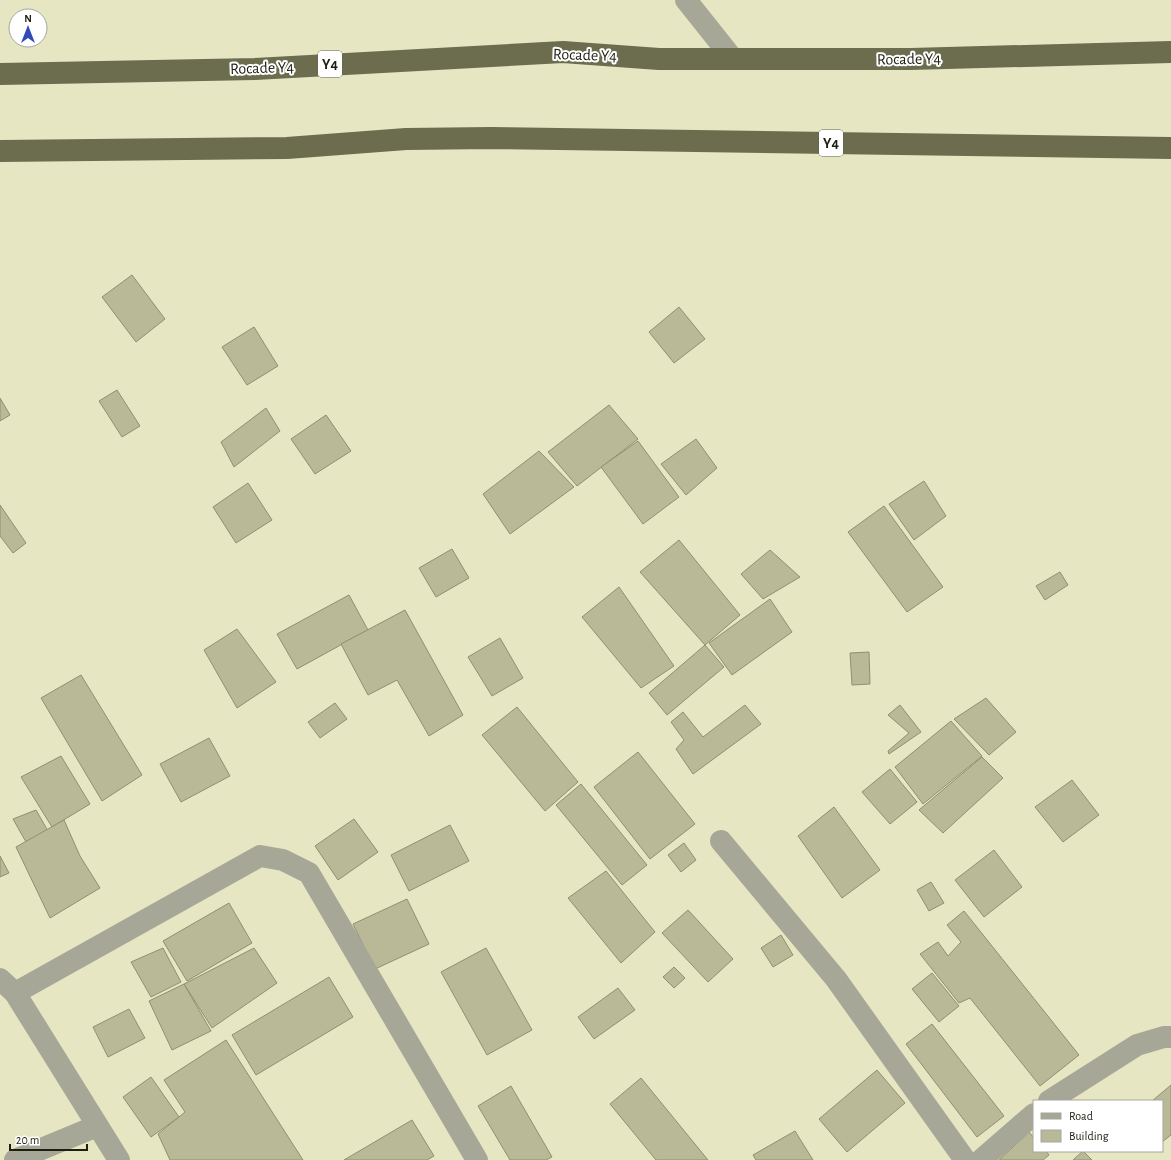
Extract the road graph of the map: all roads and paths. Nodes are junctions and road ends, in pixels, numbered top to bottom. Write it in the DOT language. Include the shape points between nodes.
graph roads {
  1 [pos="686,0"];
  2 [pos="1171,52"];
  3 [pos="733,59"];
  4 [pos="0,74"];
  5 [pos="1171,148"];
  6 [pos="0,151"];
  7 [pos="721,841"];
  8 [pos="7,986"];
  9 [pos="1171,1037"];
  10 [pos="1051,1100"];
  11 [pos="1033,1115"];
  12 [pos="97,1126"];
  13 [pos="15,1160"];
  14 [pos="119,1160"];
  15 [pos="477,1160"];
  16 [pos="966,1160"];
  17 [pos="981,1160"];
  1 -- 3 [label="street"];
  2 -- 3 [label="highway, Rocade Y4 / Y4" via="911,59"];
  3 -- 4 [label="highway, Rocade Y4 / Y4" via="659,59 563,52 255,69"];
  5 -- 6 [label="highway, Y4" via="491,138 406,139 287,148"];
  7 -- 16 [label="street" via="836,979"];
  8 -- 12 [label="street"];
  8 -- 15 [label="street" via="260,856 283,860 309,873"];
  9 -- 10 [label="street" via="1137,1045"];
  11 -- 17 [label="street"];
  12 -- 13 [label="street"];
  12 -- 14 [label="street"];
}
